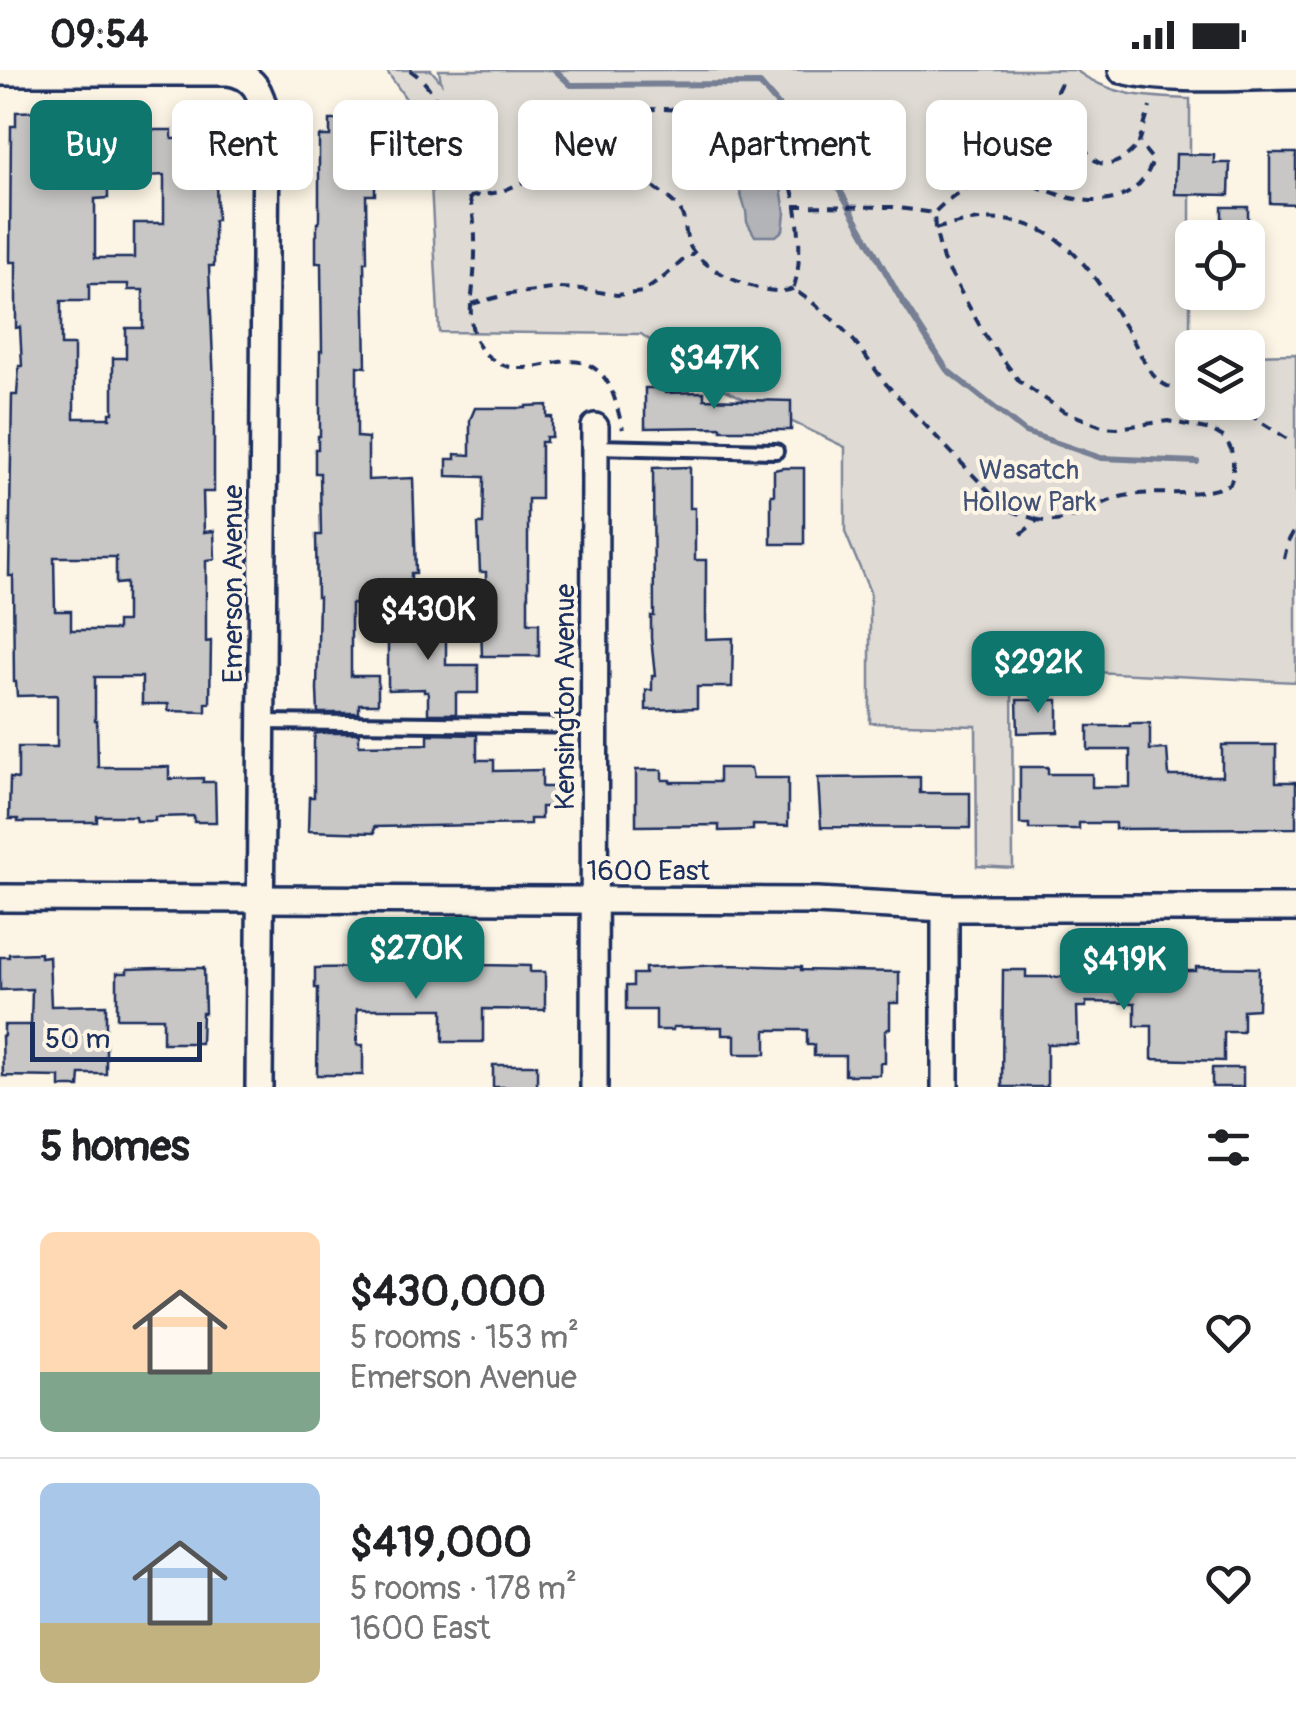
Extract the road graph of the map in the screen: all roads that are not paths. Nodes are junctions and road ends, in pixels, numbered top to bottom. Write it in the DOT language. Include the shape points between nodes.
graph roads {
  1 [pos="1122,70"];
  2 [pos="71,71"];
  3 [pos="203,71"];
  4 [pos="0,72"];
  5 [pos="1180,73"];
  6 [pos="1296,76"];
  7 [pos="595,437"];
  8 [pos="776,451"];
  9 [pos="262,722"];
  10 [pos="594,726"];
  11 [pos="0,898"];
  12 [pos="260,900"];
  13 [pos="594,901"];
  14 [pos="945,908"];
  15 [pos="1296,908"];
  16 [pos="260,1087"];
  17 [pos="594,1087"];
  18 [pos="945,1087"];
  1 -- 5 [label="street"];
  2 -- 3 [label="street"];
  2 -- 4 [label="street"];
  3 -- 9 [label="street, Emerson Avenue" via="242,74 255,84 266,118"];
  5 -- 6 [label="street"];
  7 -- 8 [label="lane"];
  7 -- 10 [label="street, Kensington Avenue"];
  9 -- 10 [label="lane"];
  9 -- 12 [label="street, Emerson Avenue"];
  10 -- 13 [label="street, Kensington Avenue"];
  11 -- 12 [label="street, 1600 East"];
  12 -- 13 [label="street, 1600 East"];
  12 -- 16 [label="street, Emerson Avenue"];
  13 -- 14 [label="street, 1600 East"];
  13 -- 17 [label="street, Kensington Avenue"];
  14 -- 15 [label="street, 1600 East"];
  14 -- 18 [label="street"];
}
